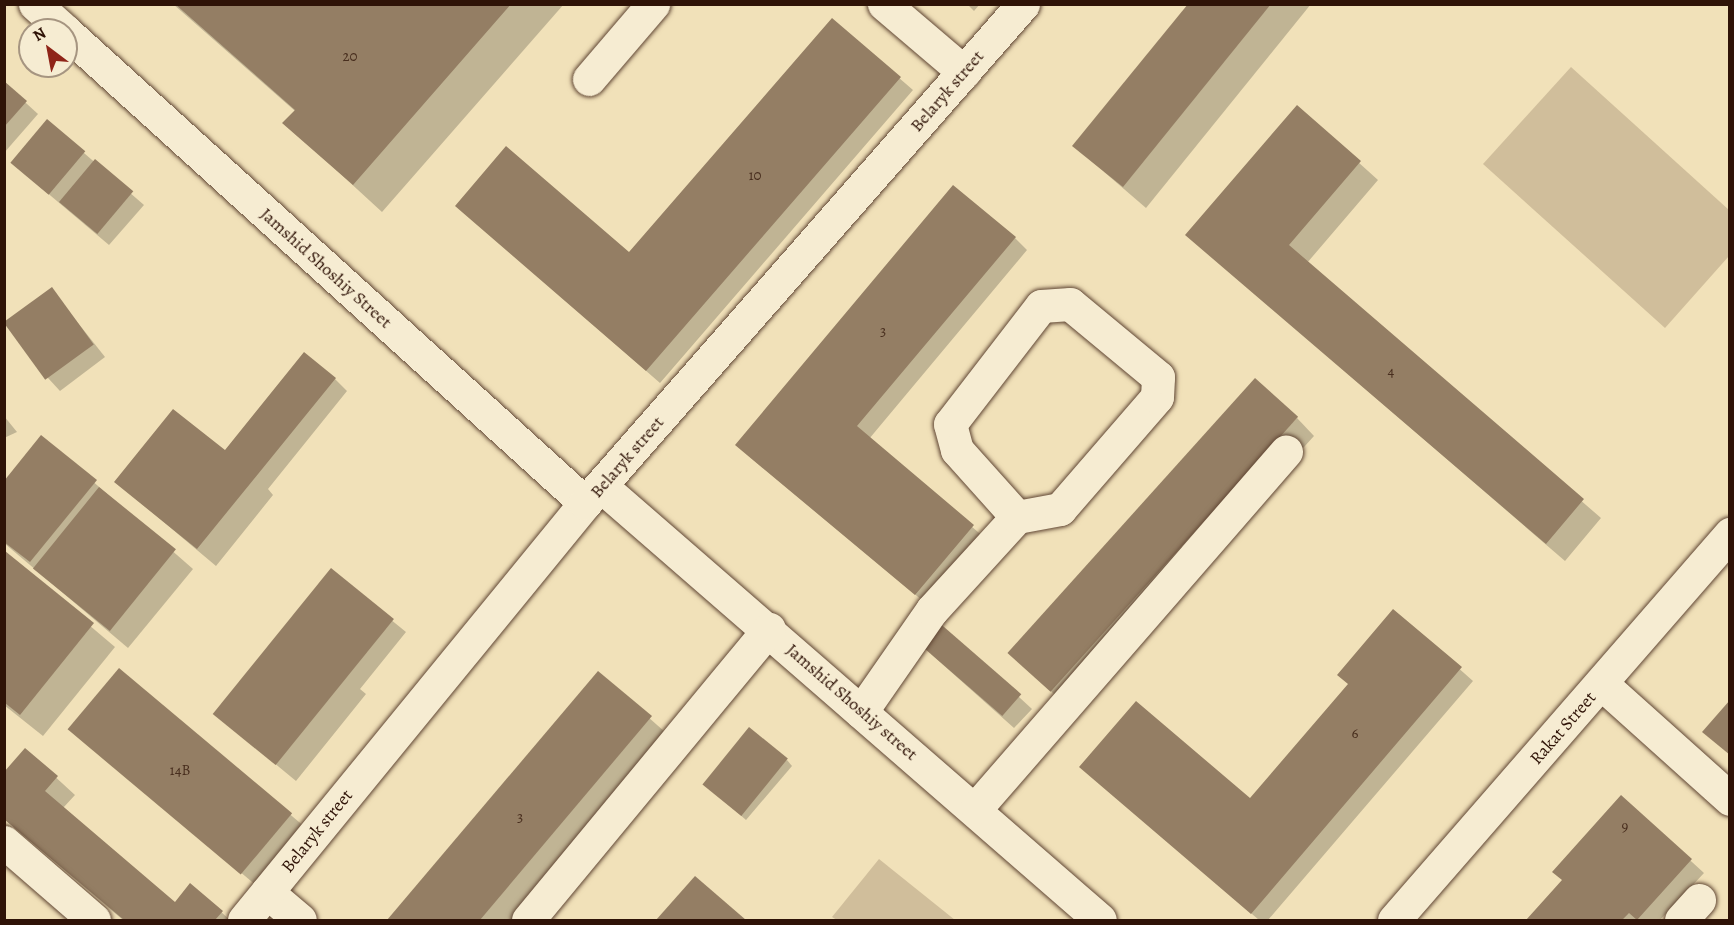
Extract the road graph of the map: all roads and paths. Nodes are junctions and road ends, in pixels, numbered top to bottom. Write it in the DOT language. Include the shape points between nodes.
graph roads {
  1 [pos="35,4"];
  2 [pos="653,4"];
  3 [pos="884,4"];
  4 [pos="1023,4"];
  5 [pos="51,18"];
  6 [pos="78,42"];
  7 [pos="964,72"];
  8 [pos="589,79"];
  9 [pos="1286,452"];
  10 [pos="593,494"];
  11 [pos="1017,517"];
  12 [pos="1730,534"];
  13 [pos="769,629"];
  14 [pos="1602,684"];
  15 [pos="861,712"];
  16 [pos="1730,799"];
  17 [pos="977,807"];
  18 [pos="4,842"];
  19 [pos="267,892"];
  20 [pos="94,921"];
  21 [pos="244,921"];
  22 [pos="300,921"];
  23 [pos="528,921"];
  24 [pos="1100,921"];
  25 [pos="1394,921"];
  1 -- 5 [label="street, Jamshid Shoshiy Street"];
  2 -- 8 [label="street"];
  3 -- 7 [label="street"];
  4 -- 7 [label="street, Belaryk street"];
  6 -- 10 [label="street, Jamshid Shoshiy Street"];
  7 -- 10 [label="street, Belaryk street"];
  9 -- 17 [label="street"];
  10 -- 13 [label="street, Jamshid Shoshiy street"];
  10 -- 19 [label="street, Belaryk street"];
  11 -- 11 [label="street" via="1060,509 1157,397 1158,377 1070,304 1041,306 950,424 957,450"];
  11 -- 15 [label="street" via="932,610"];
  12 -- 14 [label="street, Rakat Street"];
  13 -- 15 [label="street, Jamshid Shoshiy street"];
  13 -- 23 [label="street"];
  14 -- 16 [label="street"];
  14 -- 25 [label="street, Rakat Street"];
  15 -- 17 [label="street, Jamshid Shoshiy street"];
  17 -- 24 [label="street, Jamshid Shoshiy street"];
  18 -- 20 [label="street"];
  19 -- 21 [label="street, Belaryk street"];
  19 -- 22 [label="street"];
}
